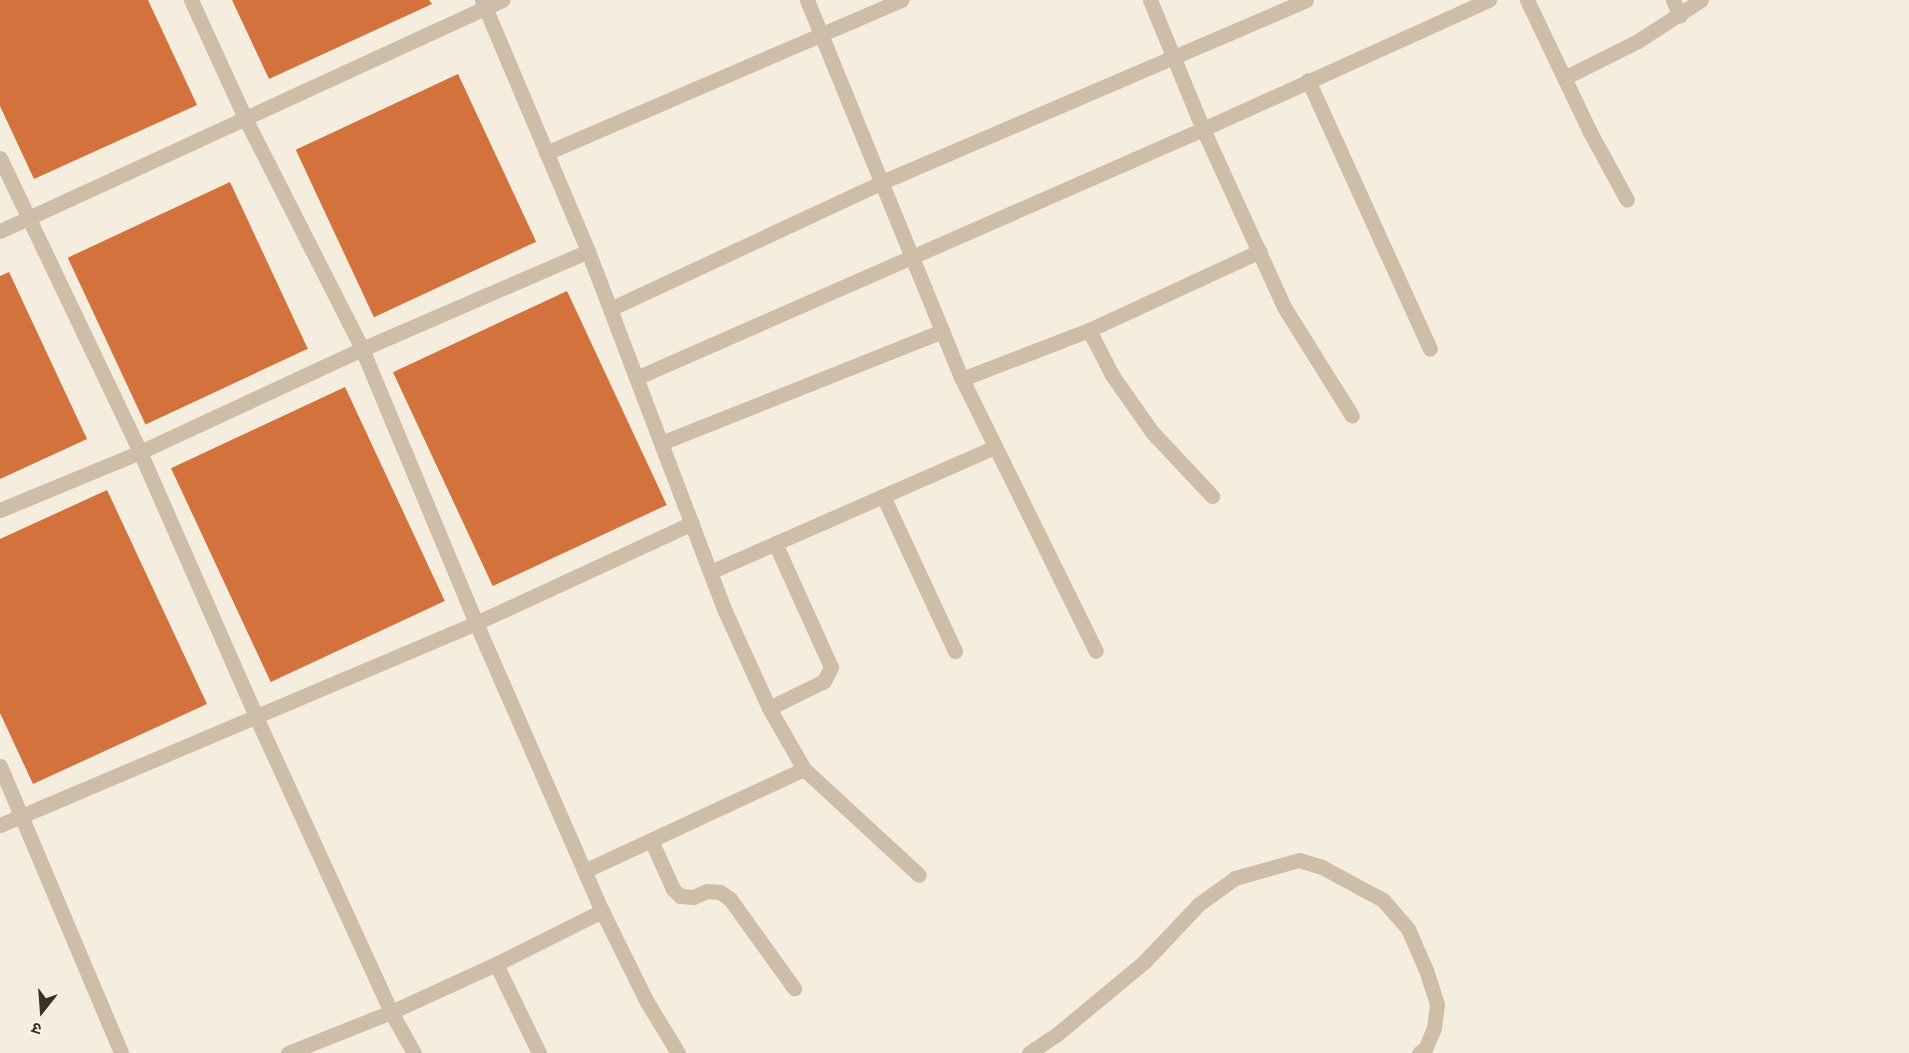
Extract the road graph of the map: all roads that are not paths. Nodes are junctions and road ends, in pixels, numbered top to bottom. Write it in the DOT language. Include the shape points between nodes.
graph roads {
  1 [pos="190,0"];
  2 [pos="502,0"];
  3 [pos="807,0"];
  4 [pos="901,0"];
  5 [pos="1150,0"];
  6 [pos="1306,0"];
  7 [pos="1489,0"];
  8 [pos="1527,0"];
  9 [pos="1673,0"];
  10 [pos="1701,0"];
  11 [pos="483,4"];
  12 [pos="1680,16"];
  13 [pos="821,34"];
  14 [pos="1174,58"];
  15 [pos="1564,78"];
  16 [pos="1308,80"];
  17 [pos="245,118"];
  18 [pos="1203,129"];
  19 [pos="546,153"];
  20 [pos="0,158"];
  21 [pos="882,182"];
  22 [pos="1627,200"];
  23 [pos="28,218"];
  24 [pos="0,231"];
  25 [pos="588,251"];
  26 [pos="1260,251"];
  27 [pos="913,255"];
  28 [pos="610,309"];
  29 [pos="1089,330"];
  30 [pos="943,331"];
  31 [pos="362,349"];
  32 [pos="1430,349"];
  33 [pos="636,378"];
  34 [pos="962,379"];
  35 [pos="1352,416"];
  36 [pos="662,443"];
  37 [pos="995,447"];
  38 [pos="140,452"];
  39 [pos="883,496"];
  40 [pos="1212,496"];
  41 [pos="0,510"];
  42 [pos="692,523"];
  43 [pos="775,543"];
  44 [pos="710,572"];
  45 [pos="476,623"];
  46 [pos="955,651"];
  47 [pos="1096,651"];
  48 [pos="769,708"];
  49 [pos="256,719"];
  50 [pos="0,766"];
  51 [pos="804,769"];
  52 [pos="22,816"];
  53 [pos="0,825"];
  54 [pos="651,840"];
  55 [pos="584,871"];
  56 [pos="919,875"];
  57 [pos="602,911"];
  58 [pos="496,964"];
  59 [pos="794,988"];
  60 [pos="391,1012"];
  61 [pos="121,1053"];
  62 [pos="288,1053"];
  63 [pos="414,1053"];
  64 [pos="539,1053"];
  65 [pos="678,1053"];
  66 [pos="1029,1053"];
  67 [pos="1419,1053"];
  1 -- 17 [label="street"];
  2 -- 11 [label="street"];
  3 -- 13 [label="street"];
  4 -- 13 [label="street"];
  5 -- 14 [label="street"];
  6 -- 14 [label="street"];
  7 -- 16 [label="street"];
  8 -- 15 [label="street"];
  9 -- 12 [label="street"];
  10 -- 12 [label="street"];
  11 -- 17 [label="street"];
  11 -- 19 [label="street"];
  12 -- 15 [label="street"];
  13 -- 19 [label="street"];
  13 -- 21 [label="street"];
  14 -- 18 [label="street"];
  14 -- 21 [label="street"];
  15 -- 22 [label="street"];
  16 -- 18 [label="street"];
  16 -- 32 [label="street"];
  17 -- 23 [label="street"];
  17 -- 31 [label="street"];
  18 -- 26 [label="street"];
  18 -- 27 [label="street"];
  19 -- 25 [label="street"];
  20 -- 23 [label="street"];
  21 -- 27 [label="street"];
  21 -- 28 [label="street"];
  23 -- 24 [label="street"];
  23 -- 38 [label="street"];
  25 -- 28 [label="street"];
  25 -- 31 [label="street"];
  26 -- 29 [label="street"];
  26 -- 35 [label="street" via="1284,307"];
  27 -- 30 [label="street"];
  27 -- 33 [label="street"];
  28 -- 33 [label="street"];
  29 -- 34 [label="street"];
  29 -- 40 [label="street" via="1112,375 1152,432"];
  30 -- 34 [label="street"];
  30 -- 36 [label="street"];
  31 -- 38 [label="street"];
  31 -- 45 [label="street"];
  33 -- 36 [label="street"];
  34 -- 37 [label="street"];
  36 -- 42 [label="street"];
  37 -- 39 [label="street"];
  37 -- 47 [label="street"];
  38 -- 41 [label="street"];
  38 -- 49 [label="street"];
  39 -- 43 [label="street"];
  39 -- 46 [label="street"];
  42 -- 44 [label="street"];
  42 -- 45 [label="street"];
  43 -- 44 [label="street"];
  43 -- 48 [label="street" via="831,667 824,681"];
  44 -- 48 [label="street"];
  45 -- 49 [label="street"];
  45 -- 55 [label="street"];
  48 -- 51 [label="street"];
  49 -- 52 [label="street"];
  49 -- 60 [label="street"];
  50 -- 52 [label="street"];
  51 -- 54 [label="street"];
  51 -- 56 [label="street"];
  52 -- 53 [label="street"];
  52 -- 61 [label="street"];
  54 -- 55 [label="street"];
  54 -- 59 [label="street" via="673,890 680,896 693,897 707,891 720,892 730,899"];
  55 -- 57 [label="street"];
  57 -- 58 [label="street"];
  57 -- 65 [label="street" via="647,1002"];
  58 -- 60 [label="street"];
  58 -- 64 [label="street"];
  60 -- 62 [label="street"];
  60 -- 63 [label="street"];
  66 -- 67 [label="street" via="1145,961 1200,904 1235,878 1299,861 1322,867 1383,900 1408,929 1437,1004 1434,1028 1425,1049"];
}
